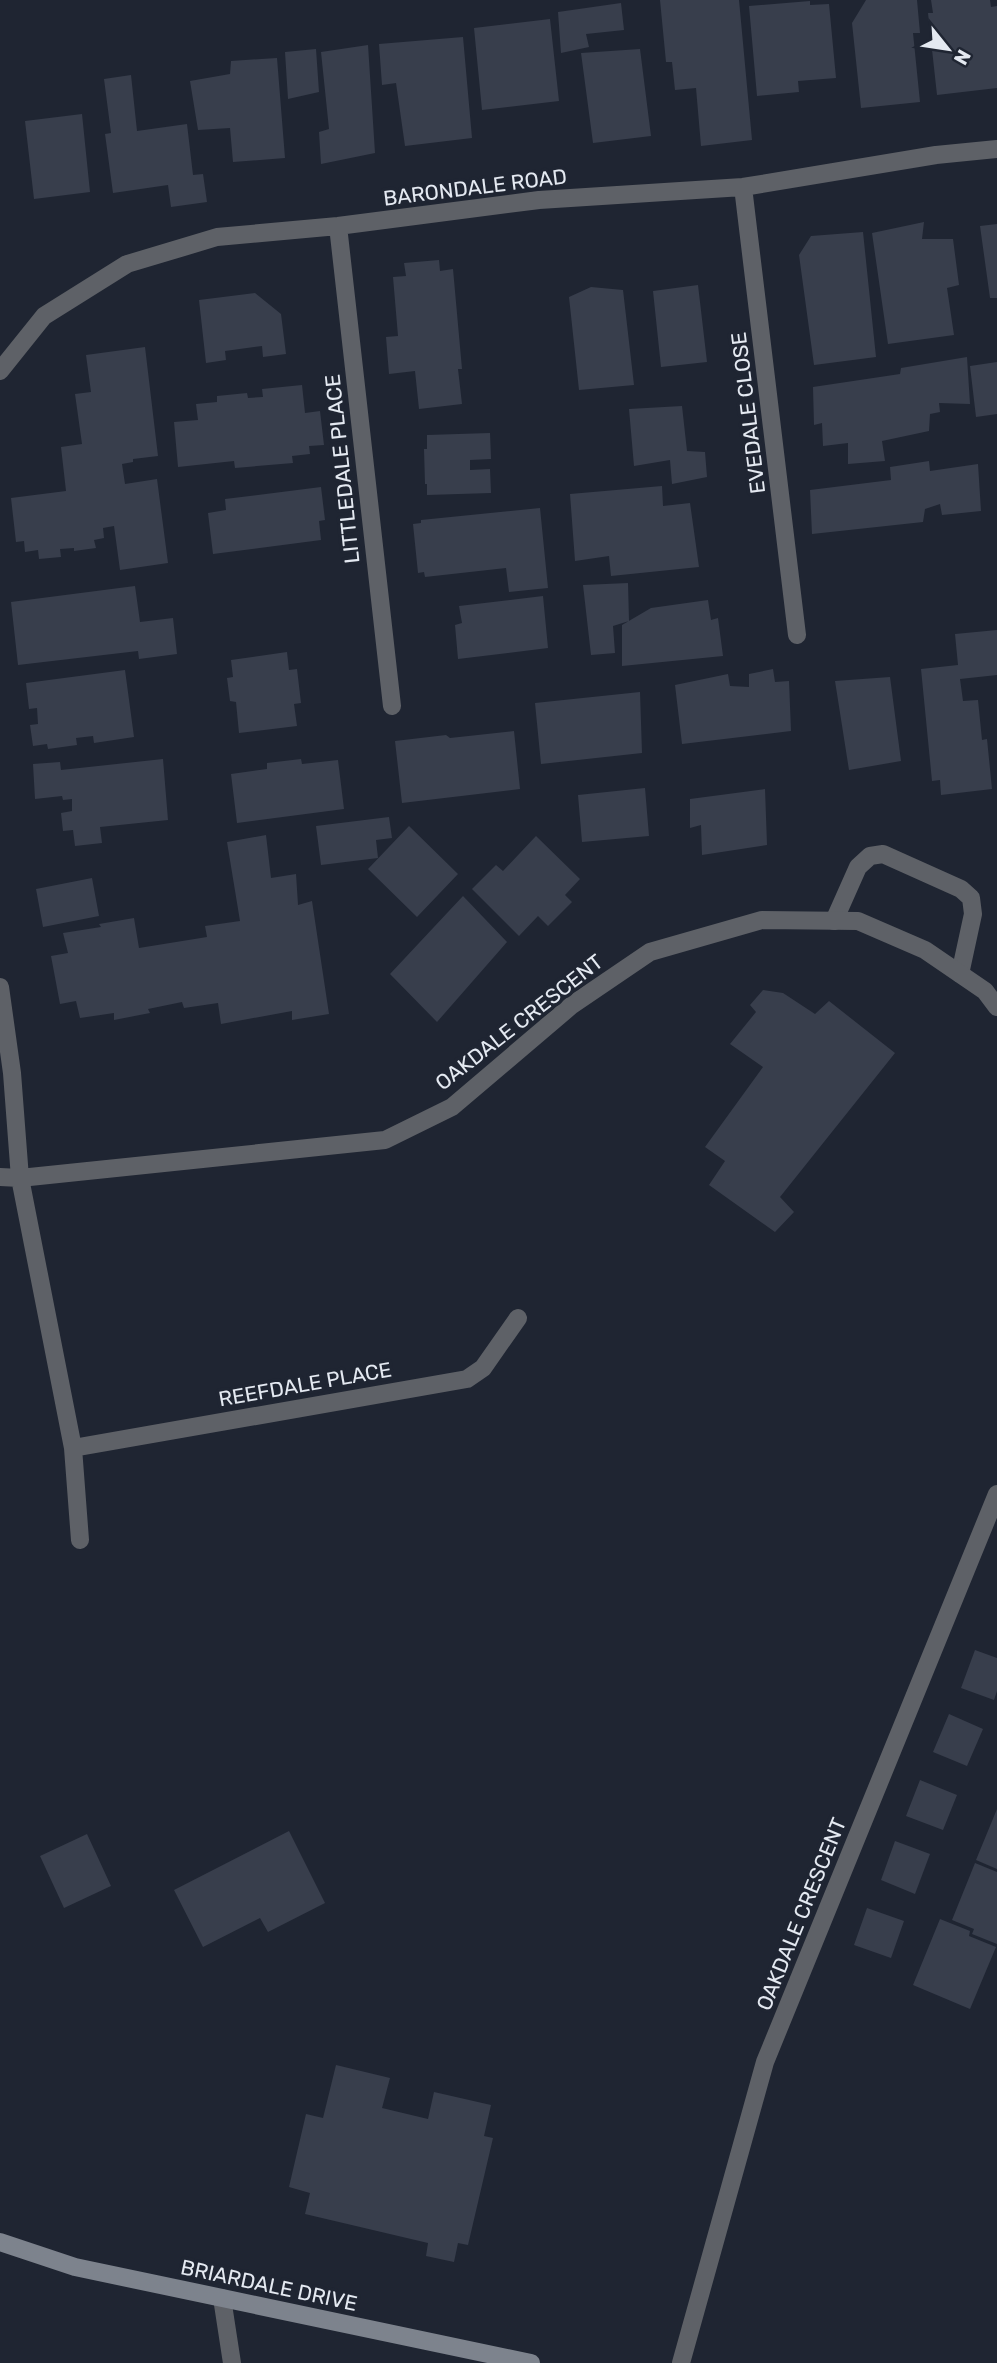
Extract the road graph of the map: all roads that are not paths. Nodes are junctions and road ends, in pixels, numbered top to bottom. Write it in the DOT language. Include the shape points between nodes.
graph roads {
  1 [pos="997,149"];
  2 [pos="743,187"];
  3 [pos="338,226"];
  4 [pos="0,370"];
  5 [pos="797,635"];
  6 [pos="392,706"];
  7 [pos="834,921"];
  8 [pos="960,974"];
  9 [pos="0,987"];
  10 [pos="997,1007"];
  11 [pos="0,1177"];
  12 [pos="20,1178"];
  13 [pos="518,1318"];
  14 [pos="73,1448"];
  15 [pos="997,1494"];
  16 [pos="80,1540"];
  17 [pos="0,2242"];
  18 [pos="222,2298"];
  19 [pos="232,2363"];
  20 [pos="531,2363"];
  21 [pos="681,2363"];
  1 -- 2 [label="street, BARONDALE ROAD"];
  2 -- 3 [label="street, BARONDALE ROAD" via="539,200"];
  2 -- 5 [label="street, EVEDALE CLOSE"];
  3 -- 4 [label="street, BARONDALE ROAD" via="216,237 127,264 44,316"];
  3 -- 6 [label="street, LITTLEDALE PLACE"];
  7 -- 8 [label="street, OAKDALE CRESCENT" via="858,921 880,930 925,950"];
  7 -- 8 [label="street" via="858,867 870,856 883,854 961,889 971,898 973,914"];
  7 -- 12 [label="street, OAKDALE CRESCENT" via="762,920 650,952 572,1005 452,1107 385,1140"];
  8 -- 10 [label="street, OAKDALE CRESCENT" via="985,991"];
  9 -- 12 [label="street"];
  11 -- 12 [label="street, OAKDALE CRESCENT"];
  12 -- 14 [label="street"];
  13 -- 14 [label="street, REEFDALE PLACE" via="483,1368 467,1378"];
  14 -- 16 [label="street"];
  15 -- 21 [label="street, OAKDALE CRESCENT" via="765,2062"];
  17 -- 18 [label="street, BRIARDALE DRIVE" via="75,2267"];
  18 -- 19 [label="street"];
  18 -- 20 [label="street, BRIARDALE DRIVE"];
}
